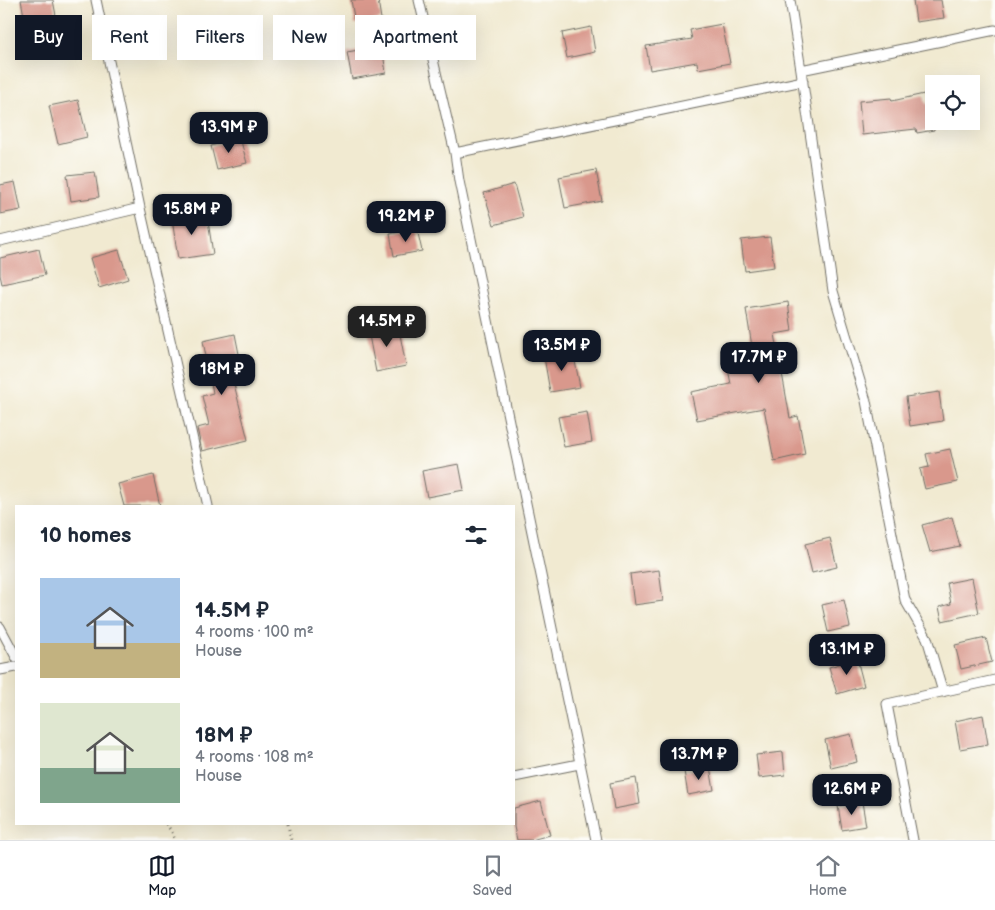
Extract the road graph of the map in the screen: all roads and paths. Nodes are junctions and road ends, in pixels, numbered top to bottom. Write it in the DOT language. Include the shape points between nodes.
graph roads {
  1 [pos="96,0"];
  2 [pos="419,0"];
  3 [pos="790,0"];
  4 [pos="995,30"];
  5 [pos="801,70"];
  6 [pos="803,82"];
  7 [pos="455,153"];
  8 [pos="140,208"];
  9 [pos="0,241"];
  10 [pos="208,505"];
  11 [pos="0,627"];
  12 [pos="15,655"];
  13 [pos="15,667"];
  14 [pos="0,670"];
  15 [pos="995,680"];
  16 [pos="943,692"];
  17 [pos="579,764"];
  18 [pos="515,777"];
  19 [pos="167,825"];
  20 [pos="288,825"];
  21 [pos="175,840"];
  22 [pos="291,840"];
  23 [pos="596,840"];
  24 [pos="914,840"];
  1 -- 8 [label="lane"];
  2 -- 7 [label="lane"];
  3 -- 5 [label="lane"];
  4 -- 5 [label="lane"];
  5 -- 6 [label="lane"];
  6 -- 7 [label="lane"];
  6 -- 16 [label="lane" via="833,291 866,401 904,600 927,638"];
  7 -- 17 [label="lane"];
  8 -- 9 [label="lane"];
  8 -- 10 [label="lane"];
  11 -- 12 [label="lane"];
  13 -- 14 [label="lane"];
  15 -- 16 [label="lane"];
  16 -- 24 [label="lane" via="887,704"];
  17 -- 18 [label="lane"];
  17 -- 23 [label="lane"];
  19 -- 21 [label="path"];
  20 -- 22 [label="path"];
}
